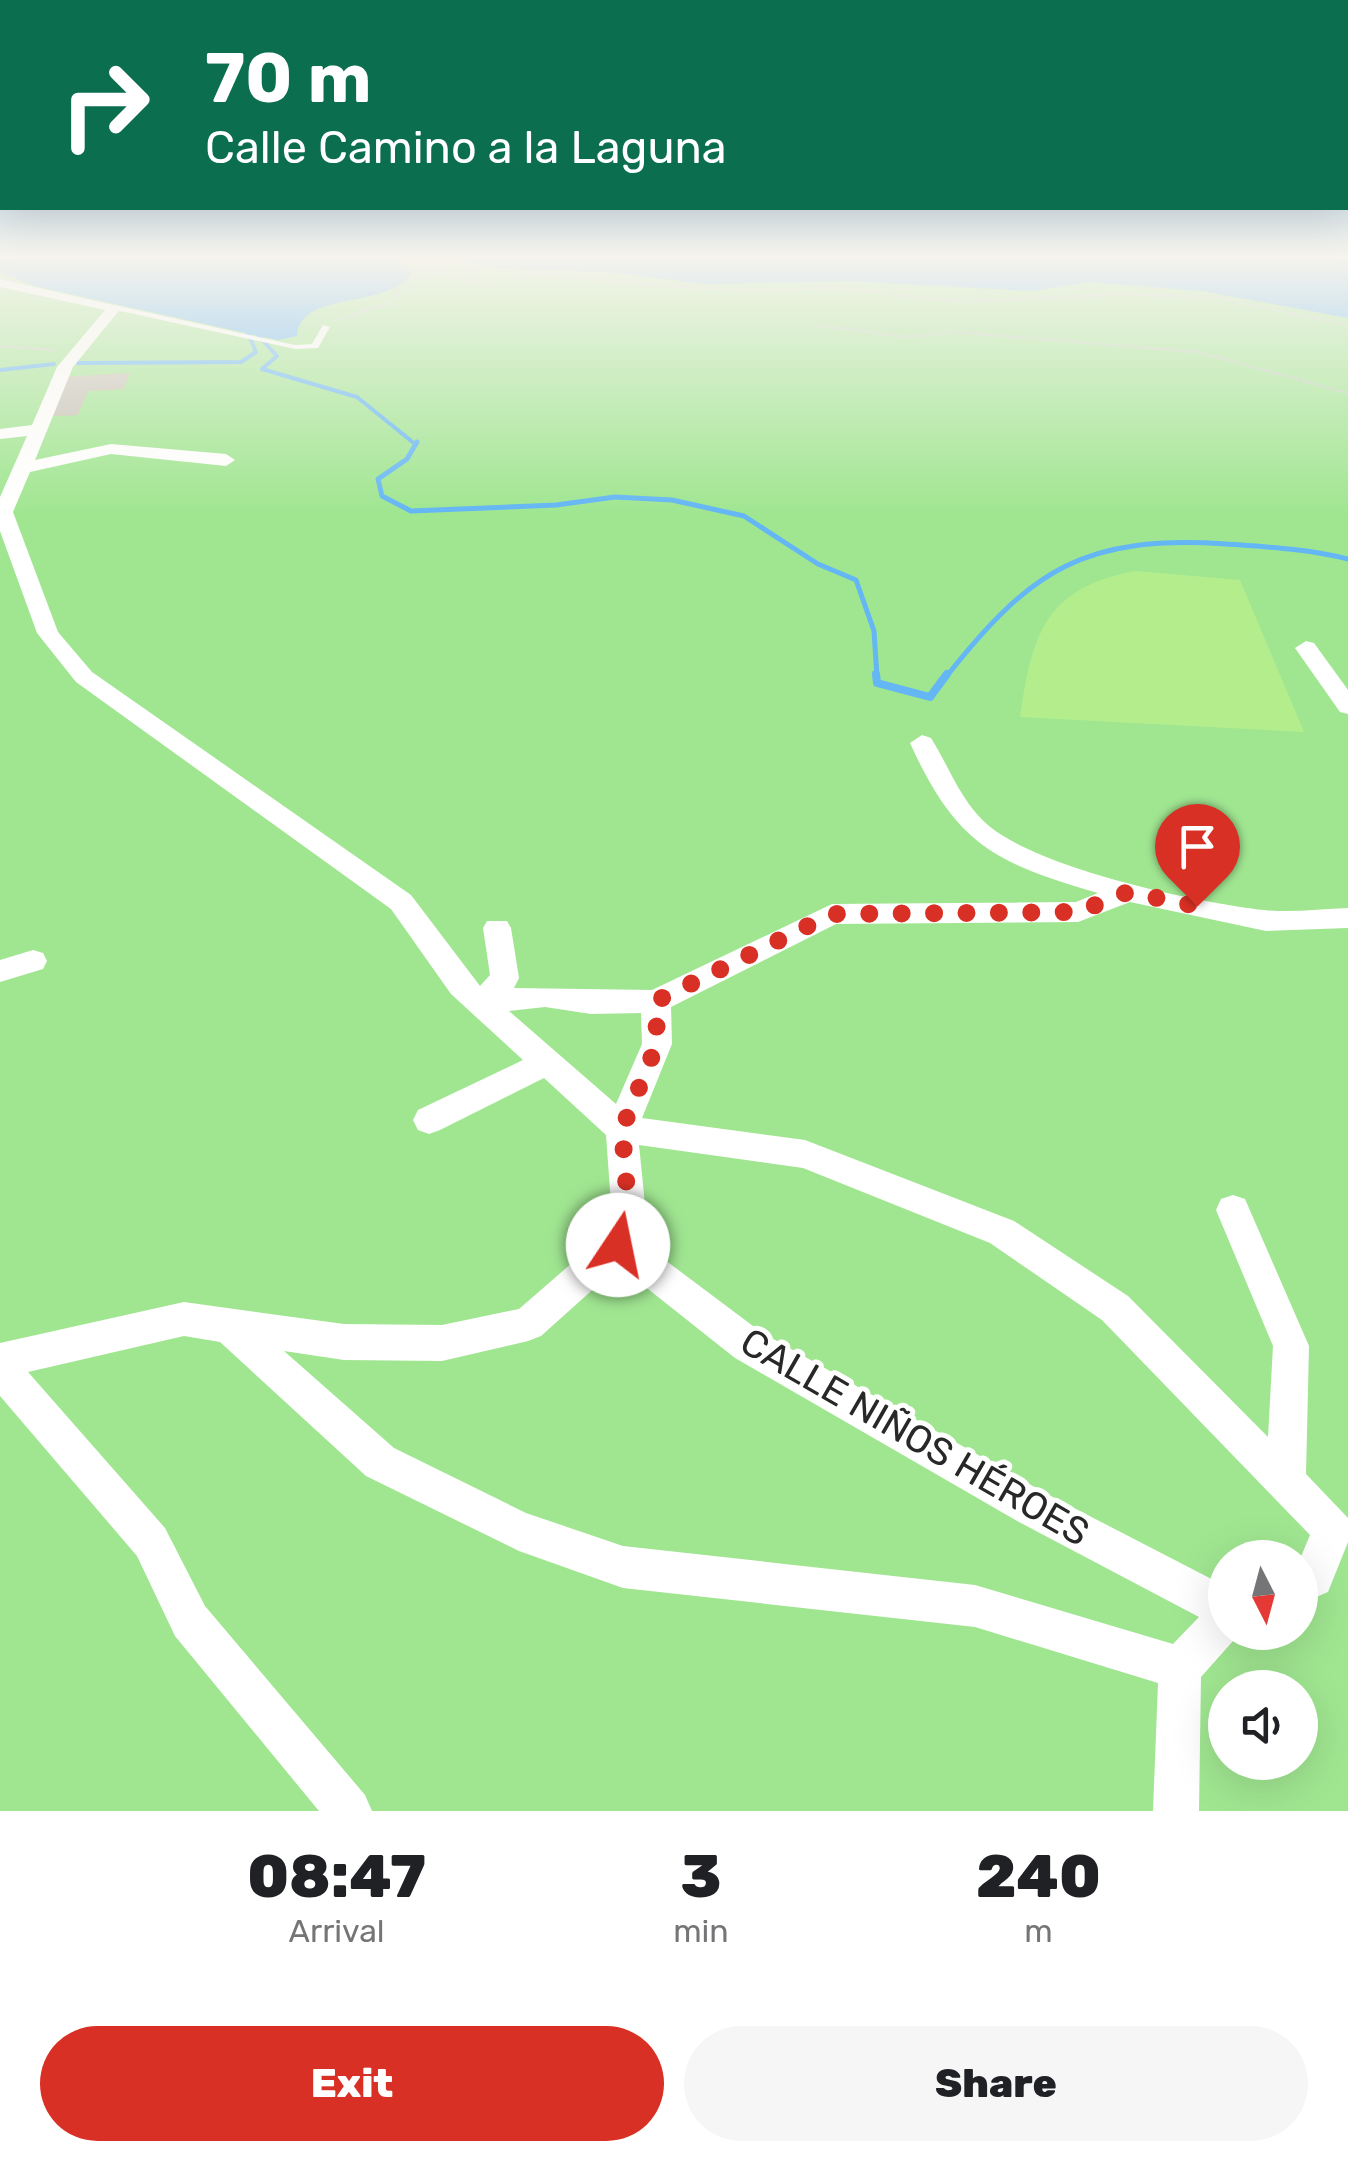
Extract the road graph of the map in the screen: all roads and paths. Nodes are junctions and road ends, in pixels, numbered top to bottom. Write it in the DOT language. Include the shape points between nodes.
graph roads {
  1 [pos="85,344"];
  2 [pos="279,344"];
  3 [pos="316,344"];
  4 [pos="1095,344"];
  5 [pos="0,346"];
  6 [pos="74,355"];
  7 [pos="1348,392"];
  8 [pos="40,430"];
  9 [pos="0,434"];
  10 [pos="226,460"];
  11 [pos="23,468"];
  12 [pos="2,513"];
  13 [pos="1306,648"];
  14 [pos="1348,707"];
  15 [pos="922,743"];
  16 [pos="1128,892"];
  17 [pos="1348,918"];
  18 [pos="497,928"];
  19 [pos="33,961"];
  20 [pos="0,971"];
  21 [pos="656,1001"];
  22 [pos="483,1002"];
  23 [pos="548,1062"];
  24 [pos="430,1120"];
  25 [pos="622,1129"];
  26 [pos="1232,1210"];
  27 [pos="618,1245"];
  28 [pos="225,1322"];
  29 [pos="0,1365"];
  30 [pos="1286,1482"];
  31 [pos="1343,1530"];
  32 [pos="1318,1569"];
  33 [pos="1208,1599"];
  34 [pos="1208,1638"];
  35 [pos="1180,1668"];
  36 [pos="349,1811"];
  37 [pos="1176,1811"];
  1 -- 6 [label="street"];
  2 -- 3 [label="lane"];
  4 -- 7 [label="path" via="1198,352"];
  5 -- 6 [label="path"];
  6 -- 8 [label="street" via="58,374"];
  8 -- 9 [label="street"];
  8 -- 11 [label="street"];
  10 -- 11 [label="street" via="111,448"];
  11 -- 12 [label="street"];
  12 -- 22 [label="street" via="48,633 84,677 401,902 461,986"];
  13 -- 14 [label="street"];
  15 -- 16 [label="street" via="940,790 973,830 1026,862"];
  16 -- 17 [label="street" via="1266,920"];
  16 -- 21 [label="street" via="1078,912 832,914"];
  18 -- 22 [label="street" via="505,978"];
  19 -- 20 [label="street"];
  21 -- 22 [label="street" via="544,996"];
  21 -- 25 [label="street" via="657,1044"];
  22 -- 23 [label="street"];
  23 -- 24 [label="street"];
  23 -- 25 [label="street"];
  25 -- 27 [label="street" via="628,1204"];
  25 -- 30 [label="street" via="805,1154 1002,1232 1115,1308"];
  26 -- 30 [label="street" via="1291,1346"];
  27 -- 28 [label="street" via="528,1324 442,1344 344,1342"];
  27 -- 33 [label="street, CALLE NIÑOS HÉROES" via="748,1345 1032,1508"];
  28 -- 29 [label="street" via="184,1319"];
  28 -- 35 [label="street" via="380,1462 518,1531 623,1566 975,1606"];
  29 -- 36 [label="street" via="151,1542 190,1621"];
  30 -- 31 [label="street"];
  31 -- 32 [label="street"];
  34 -- 35 [label="street"];
  35 -- 37 [label="street"];
}
